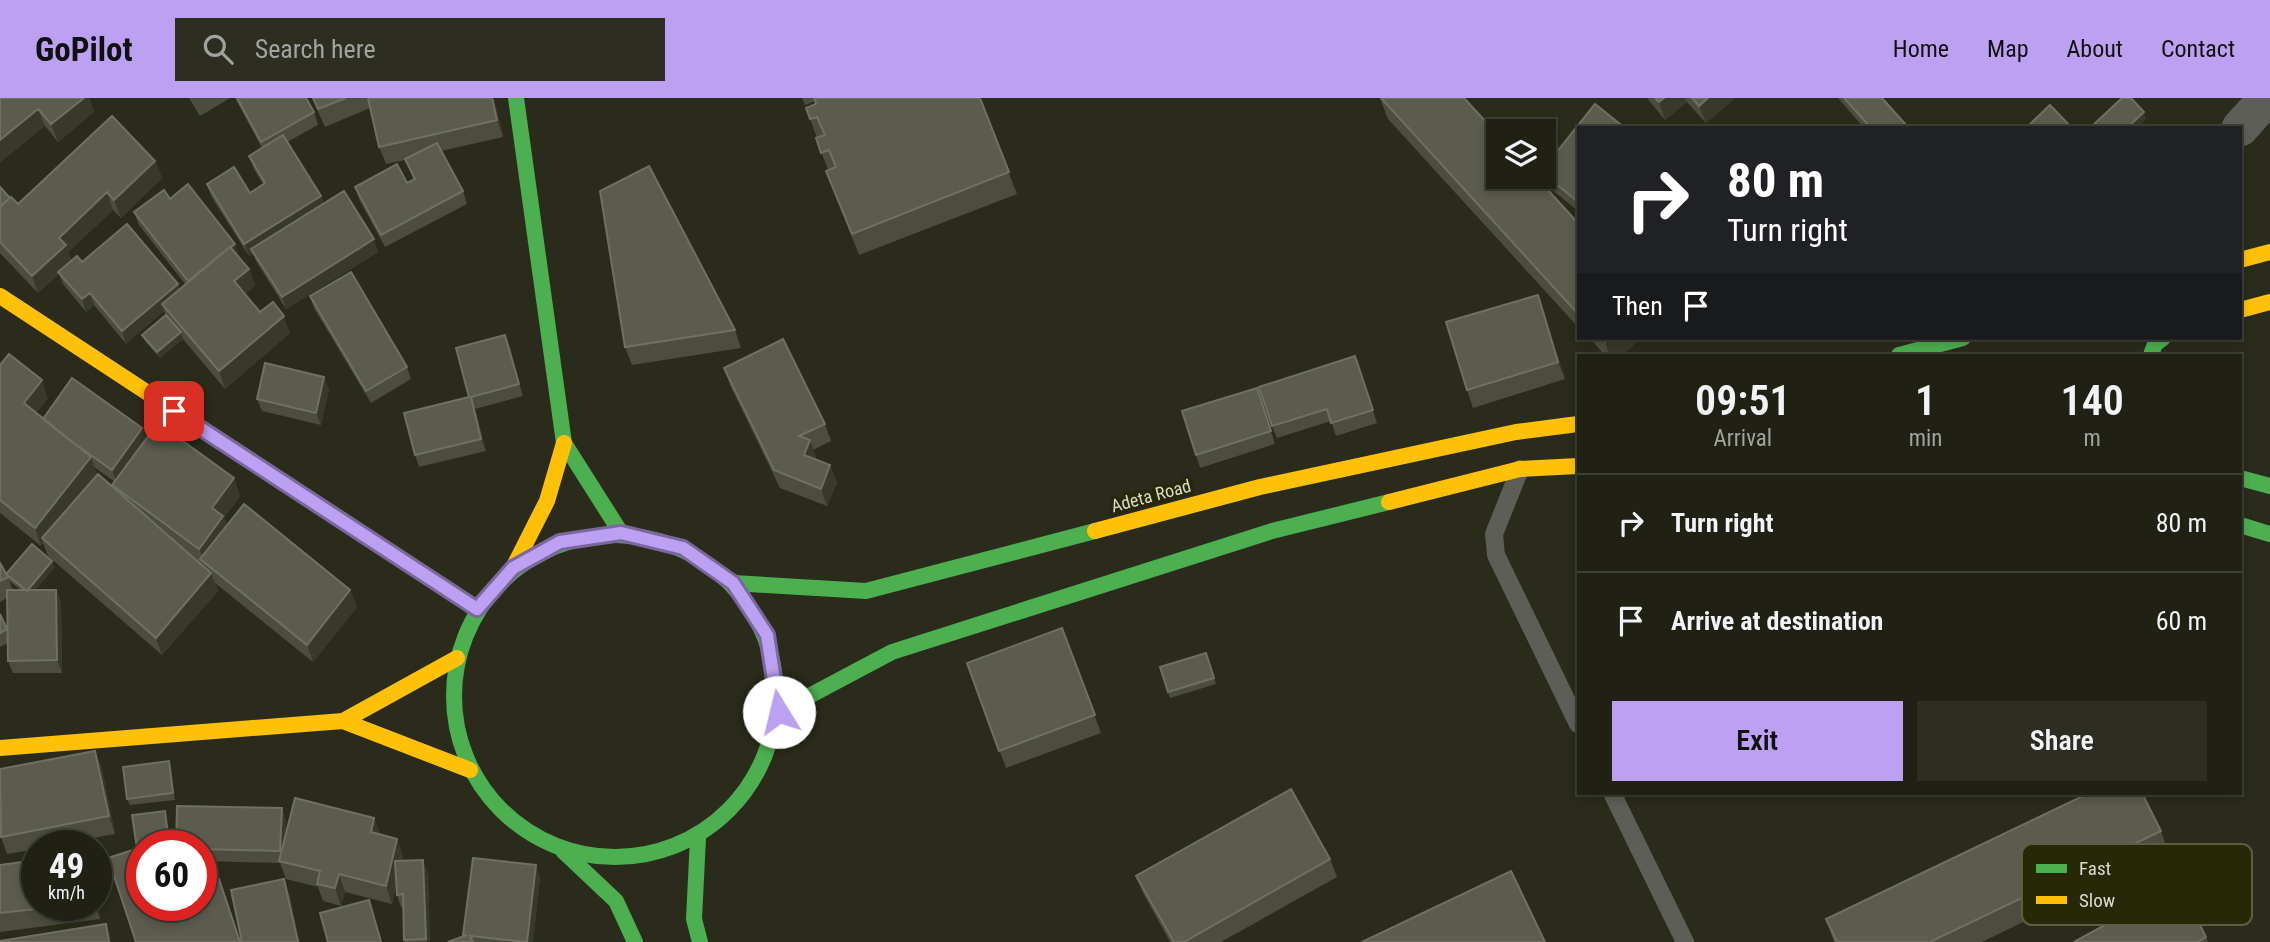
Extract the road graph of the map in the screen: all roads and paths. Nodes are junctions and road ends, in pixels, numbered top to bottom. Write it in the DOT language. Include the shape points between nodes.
graph roads {
  1 [pos="516,98"];
  2 [pos="2267,98"];
  3 [pos="2242,126"];
  4 [pos="2270,252"];
  5 [pos="2242,259"];
  6 [pos="0,296"];
  7 [pos="2270,302"];
  8 [pos="2242,309"];
  9 [pos="1955,340"];
  10 [pos="1903,354"];
  11 [pos="1577,424"];
  12 [pos="564,443"];
  13 [pos="1577,466"];
  14 [pos="1520,469"];
  15 [pos="2242,479"];
  16 [pos="2270,486"];
  17 [pos="2242,526"];
  18 [pos="621,533"];
  19 [pos="2270,534"];
  20 [pos="513,568"];
  21 [pos="733,583"];
  22 [pos="477,609"];
  23 [pos="457,658"];
  24 [pos="779,712"];
  25 [pos="343,721"];
  26 [pos="1577,722"];
  27 [pos="0,748"];
  28 [pos="470,770"];
  29 [pos="1613,795"];
  30 [pos="698,838"];
  31 [pos="563,851"];
  32 [pos="635,942"];
  33 [pos="700,942"];
  34 [pos="1685,942"];
  1 -- 12 [label="main road"];
  2 -- 3 [label="street"];
  4 -- 5 [label="main road"];
  6 -- 22 [label="main road"];
  7 -- 8 [label="main road"];
  9 -- 10 [label="main road"];
  11 -- 21 [label="main road, Adeta Road" via="1516,432 1260,487 866,591"];
  12 -- 18 [label="main road"];
  12 -- 20 [label="main road" via="547,501"];
  13 -- 14 [label="main road"];
  14 -- 24 [label="main road" via="1272,531 892,652"];
  14 -- 26 [label="lane" via="1494,534 1496,555"];
  15 -- 16 [label="main road"];
  17 -- 19 [label="main road"];
  18 -- 20 [label="main road" via="560,542"];
  18 -- 21 [label="main road" via="683,548"];
  20 -- 22 [label="main road"];
  21 -- 24 [label="main road" via="767,635"];
  22 -- 23 [label="main road"];
  23 -- 25 [label="main road"];
  23 -- 28 [label="main road" via="453,710"];
  24 -- 30 [label="main road" via="754,784"];
  25 -- 27 [label="main road"];
  25 -- 28 [label="main road"];
  28 -- 31 [label="main road" via="509,820"];
  29 -- 34 [label="lane"];
  30 -- 31 [label="main road" via="629,859"];
  30 -- 33 [label="main road" via="694,919"];
  31 -- 32 [label="main road" via="616,901"];
}
